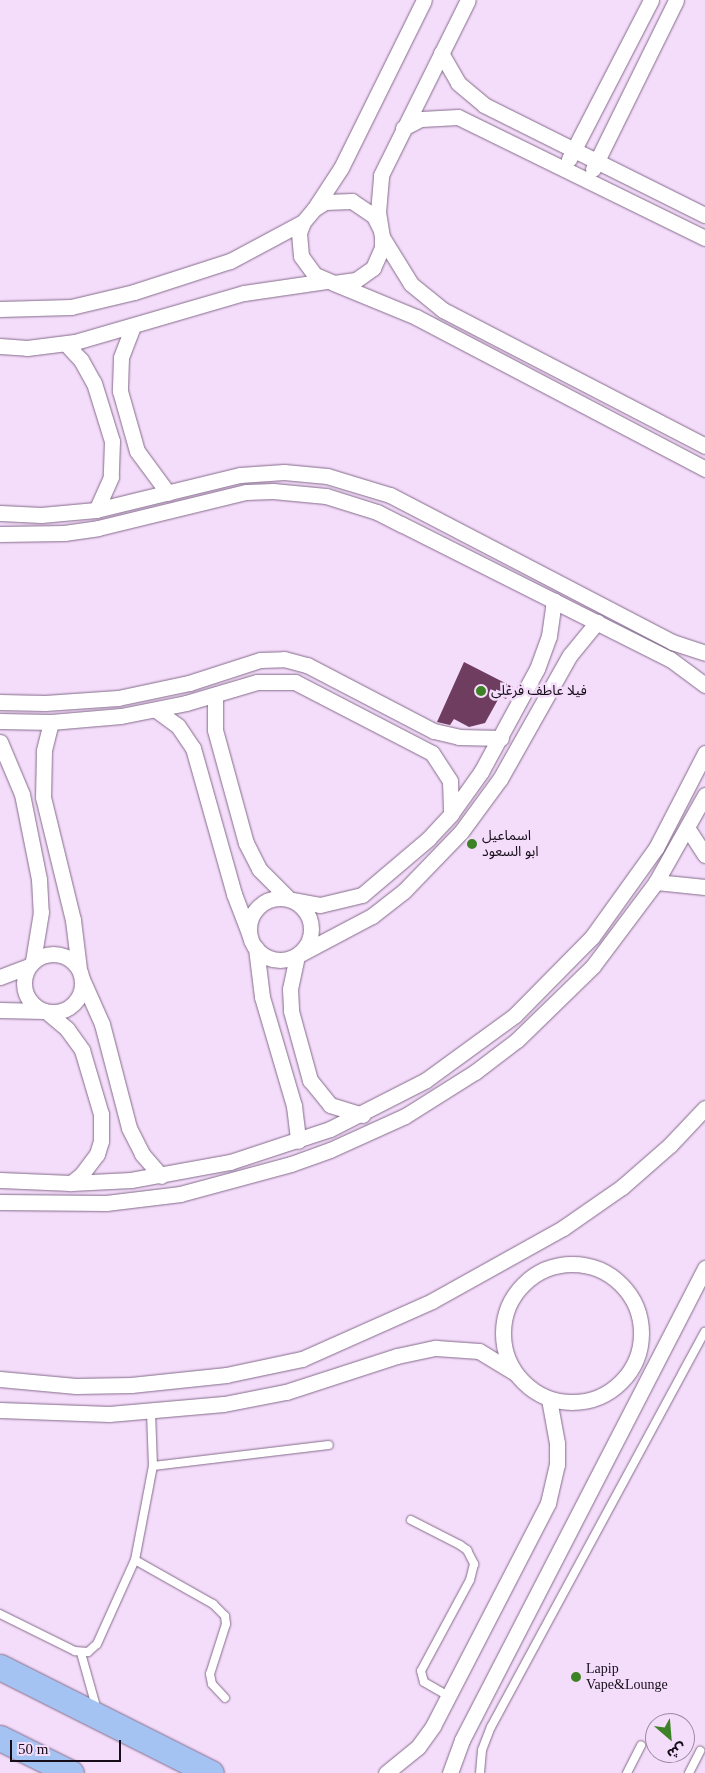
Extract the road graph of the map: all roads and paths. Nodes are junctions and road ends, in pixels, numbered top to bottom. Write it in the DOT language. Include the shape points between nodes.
graph roads {
  1 [pos="424,0"];
  2 [pos="468,0"];
  3 [pos="651,0"];
  4 [pos="676,0"];
  5 [pos="442,53"];
  6 [pos="404,128"];
  7 [pos="573,149"];
  8 [pos="596,161"];
  9 [pos="564,167"];
  10 [pos="588,179"];
  11 [pos="314,209"];
  12 [pos="705,215"];
  13 [pos="304,222"];
  14 [pos="381,232"];
  15 [pos="705,238"];
  16 [pos="330,282"];
  17 [pos="0,308"];
  18 [pos="133,326"];
  19 [pos="66,344"];
  20 [pos="0,346"];
  21 [pos="705,446"];
  22 [pos="705,469"];
  23 [pos="168,493"];
  24 [pos="96,510"];
  25 [pos="0,513"];
  26 [pos="0,534"];
  27 [pos="554,600"];
  28 [pos="596,622"];
  29 [pos="705,653"];
  30 [pos="705,685"];
  31 [pos="215,695"];
  32 [pos="0,702"];
  33 [pos="156,710"];
  34 [pos="0,721"];
  35 [pos="51,722"];
  36 [pos="501,738"];
  37 [pos="0,742"];
  38 [pos="705,753"];
  39 [pos="705,795"];
  40 [pos="451,814"];
  41 [pos="688,829"];
  42 [pos="705,855"];
  43 [pos="656,882"];
  44 [pos="705,887"];
  45 [pos="290,899"];
  46 [pos="249,933"];
  47 [pos="256,948"];
  48 [pos="298,955"];
  49 [pos="31,963"];
  50 [pos="81,974"];
  51 [pos="0,977"];
  52 [pos="0,1010"];
  53 [pos="46,1011"];
  54 [pos="705,1108"];
  55 [pos="362,1115"];
  56 [pos="298,1141"];
  57 [pos="161,1176"];
  58 [pos="0,1180"];
  59 [pos="71,1183"];
  60 [pos="0,1202"];
  61 [pos="525,1250"];
  62 [pos="705,1268"];
  63 [pos="538,1272"];
  64 [pos="705,1332"];
  65 [pos="633,1368"];
  66 [pos="515,1373"];
  67 [pos="651,1374"];
  68 [pos="0,1379"];
  69 [pos="549,1399"];
  70 [pos="0,1410"];
  71 [pos="151,1412"];
  72 [pos="329,1445"];
  73 [pos="153,1466"];
  74 [pos="411,1520"];
  75 [pos="135,1560"];
  76 [pos="0,1614"];
  77 [pos="82,1653"];
  78 [pos="0,1668"];
  79 [pos="448,1696"];
  80 [pos="225,1698"];
  81 [pos="98,1717"];
  82 [pos="0,1738"];
  83 [pos="641,1745"];
  84 [pos="700,1750"];
  85 [pos="71,1773"];
  86 [pos="211,1773"];
  87 [pos="386,1773"];
  88 [pos="450,1773"];
  89 [pos="480,1773"];
  90 [pos="626,1773"];
  91 [pos="689,1773"];
  1 -- 11 [label="street" via="341,168"];
  2 -- 5 [label="street"];
  3 -- 7 [label="street"];
  4 -- 8 [label="street"];
  5 -- 6 [label="street"];
  5 -- 7 [label="street" via="458,83 470,96"];
  6 -- 9 [label="street" via="421,119 458,116"];
  6 -- 14 [label="street" via="381,175 378,194"];
  7 -- 8 [label="street"];
  7 -- 9 [label="street"];
  8 -- 10 [label="street"];
  8 -- 12 [label="street"];
  9 -- 10 [label="street"];
  10 -- 15 [label="street"];
  11 -- 13 [label="street"];
  11 -- 14 [label="street" via="339,200 352,201 374,216"];
  13 -- 16 [label="street" via="299,233 301,256 311,271"];
  13 -- 17 [label="street" via="230,262 134,292 71,307"];
  14 -- 16 [label="street" via="382,248 373,268 356,280"];
  14 -- 21 [label="street" via="411,284 443,310"];
  16 -- 18 [label="street" via="244,293"];
  16 -- 22 [label="street" via="416,317"];
  18 -- 19 [label="street"];
  18 -- 23 [label="street" via="121,358 120,391 137,451"];
  19 -- 20 [label="street"];
  19 -- 24 [label="street" via="81,360 94,383 112,440 111,478"];
  23 -- 24 [label="street"];
  23 -- 29 [label="street" via="218,479 262,472 306,473 349,481 390,495 672,642"];
  24 -- 25 [label="street" via="41,515"];
  26 -- 27 [label="street" via="64,533 98,528 220,497 273,491 300,492 326,496 377,512"];
  27 -- 28 [label="street"];
  27 -- 36 [label="street" via="544,653"];
  28 -- 30 [label="street" via="684,667"];
  28 -- 48 [label="street" via="570,655 500,779 461,832 404,890 372,916"];
  31 -- 33 [label="street"];
  31 -- 40 [label="street" via="270,680 307,686 432,753 450,781"];
  31 -- 45 [label="street" via="215,730 246,843 259,869"];
  32 -- 36 [label="street" via="45,703 118,698 189,683 260,660 284,659 307,665 434,731 459,737"];
  33 -- 35 [label="street"];
  33 -- 46 [label="street" via="178,726 193,748 236,899"];
  34 -- 35 [label="street"];
  35 -- 50 [label="street" via="44,751 43,797 73,920"];
  36 -- 40 [label="street"];
  37 -- 49 [label="street" via="19,785 39,880 41,912"];
  38 -- 55 [label="street" via="636,879 568,965 515,1015 472,1049 426,1080"];
  39 -- 41 [label="street"];
  40 -- 45 [label="street" via="428,839 362,895 320,905"];
  41 -- 42 [label="street"];
  41 -- 43 [label="street"];
  43 -- 44 [label="street"];
  43 -- 60 [label="street" via="593,966 517,1040 441,1096 368,1134 276,1169 180,1194 88,1204"];
  45 -- 46 [label="street" via="278,897 259,906 253,913"];
  45 -- 48 [label="street" via="307,911 311,920 310,938"];
  46 -- 47 [label="street"];
  47 -- 48 [label="street" via="274,960"];
  47 -- 56 [label="street" via="262,997 294,1106"];
  48 -- 55 [label="street" via="290,988 291,1011 310,1080 330,1105"];
  49 -- 50 [label="street" via="46,954 62,954"];
  49 -- 51 [label="street"];
  49 -- 53 [label="street" via="24,978 26,994"];
  50 -- 53 [label="street" via="75,1003 61,1011"];
  50 -- 57 [label="street" via="102,1024 129,1128 142,1154"];
  52 -- 53 [label="street"];
  53 -- 59 [label="street" via="67,1028 82,1050 101,1114 101,1141 97,1154"];
  54 -- 61 [label="street" via="670,1146 622,1187"];
  55 -- 56 [label="street"];
  56 -- 57 [label="street" via="230,1162"];
  57 -- 59 [label="street"];
  58 -- 59 [label="street"];
  61 -- 63 [label="street"];
  61 -- 68 [label="street" via="432,1301 302,1359 226,1375 131,1384 76,1386"];
  62 -- 67 [label="street"];
  63 -- 65 [label="street" via="572,1263 604,1271 618,1280 638,1307 642,1324 642,1340"];
  63 -- 66 [label="street" via="523,1284 504,1317 502,1337 506,1356"];
  64 -- 89 [label="lane" via="491,1727 482,1750"];
  65 -- 67 [label="street"];
  65 -- 69 [label="street" via="617,1386 596,1398 572,1403"];
  66 -- 69 [label="street" via="524,1384"];
  66 -- 71 [label="street" via="479,1352 436,1348 397,1356 286,1392 224,1404"];
  67 -- 88 [label="street" via="462,1740"];
  69 -- 79 [label="street" via="557,1442 557,1465 548,1503"];
  70 -- 71 [label="street" via="110,1414"];
  71 -- 73 [label="lane"];
  72 -- 73 [label="lane"];
  73 -- 75 [label="lane"];
  74 -- 79 [label="lane" via="460,1545 467,1550 474,1564 470,1580 421,1671 424,1682"];
  75 -- 77 [label="lane" via="97,1644"];
  75 -- 80 [label="lane" via="220,1608 226,1624 210,1674 212,1684"];
  76 -- 77 [label="lane"];
  77 -- 81 [label="lane"];
  78 -- 81 [label="main road"];
  79 -- 87 [label="street" via="418,1747"];
  81 -- 86 [label="main road"];
  82 -- 85 [label="main road"];
  83 -- 90 [label="lane"];
  84 -- 91 [label="lane"];
}
